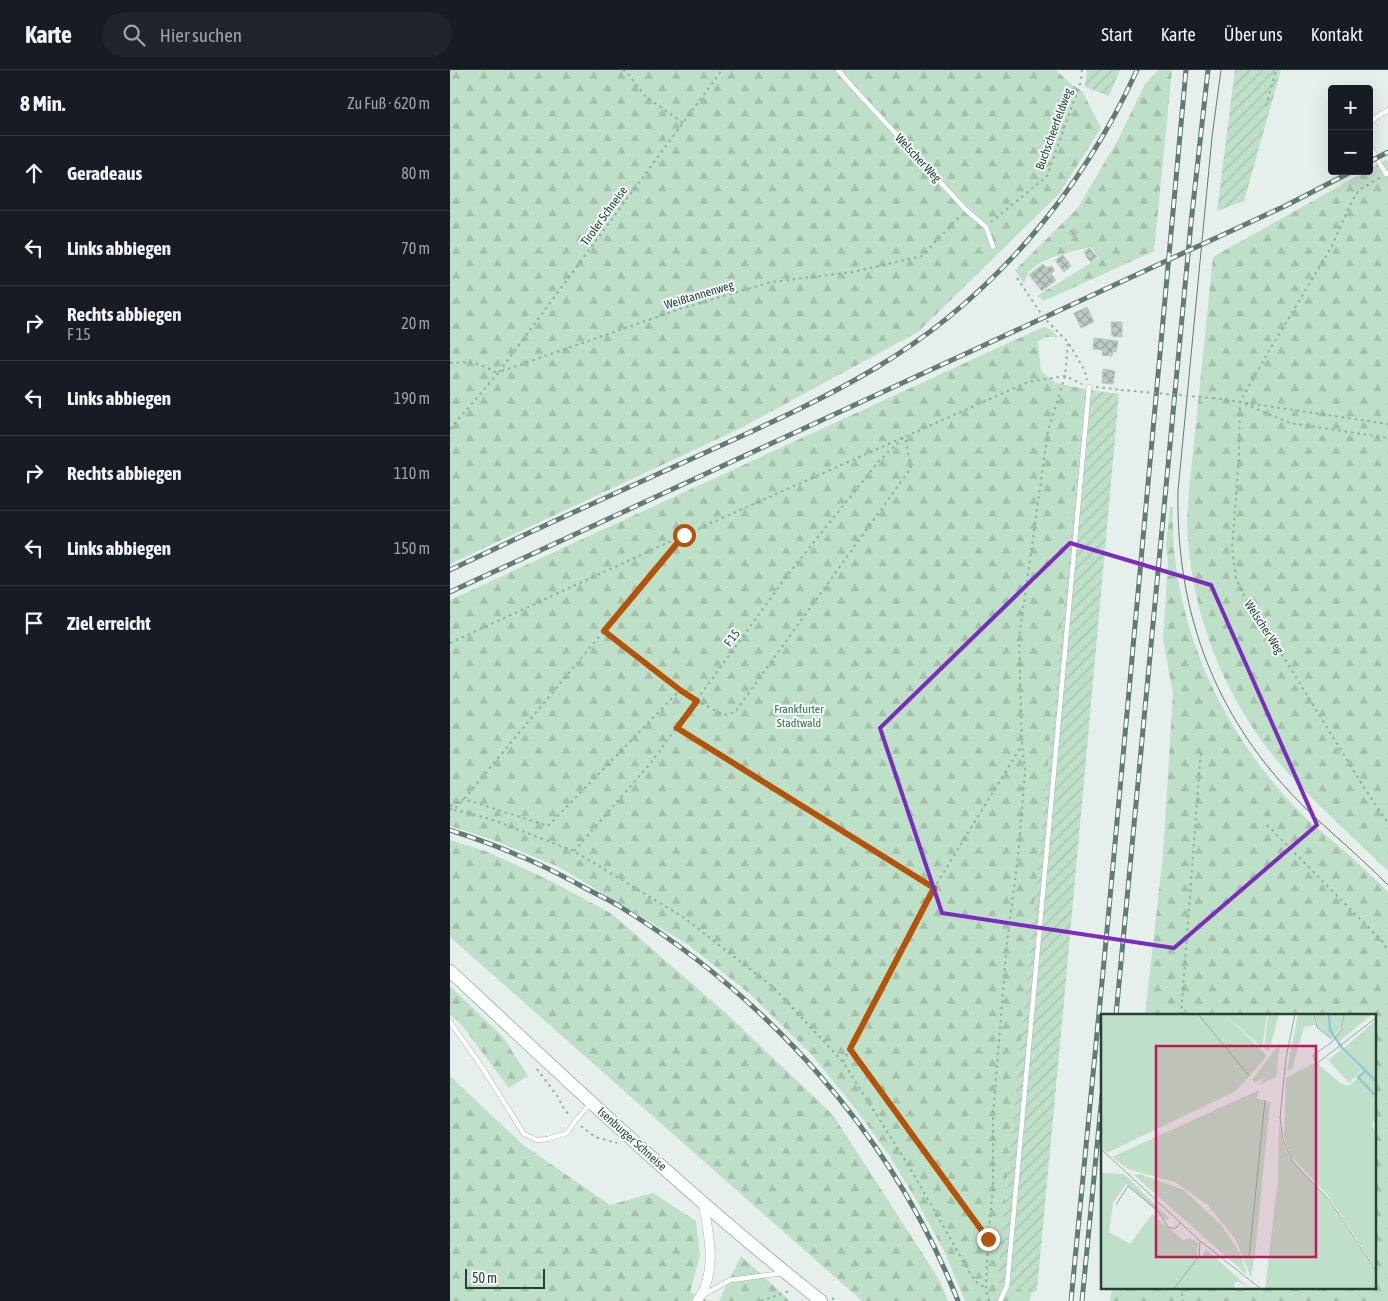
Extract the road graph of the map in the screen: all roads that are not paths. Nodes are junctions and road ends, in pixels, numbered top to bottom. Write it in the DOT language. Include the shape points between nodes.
graph roads {
  1 [pos="838,70"];
  2 [pos="1388,110"];
  3 [pos="1373,120"];
  4 [pos="1373,151"];
  5 [pos="1387,173"];
  6 [pos="994,247"];
  7 [pos="1089,387"];
  8 [pos="450,971"];
  9 [pos="450,1022"];
  10 [pos="592,1102"];
  11 [pos="703,1203"];
  12 [pos="785,1273"];
  13 [pos="698,1299"];
  14 [pos="820,1301"];
  15 [pos="1000,1301"];
  1 -- 6 [label="lane, Welscher Weg" via="966,210 986,227"];
  2 -- 3 [label="lane"];
  4 -- 5 [label="lane"];
  7 -- 15 [label="lane" via="1007,1286"];
  8 -- 10 [label="main road, Isenburger Schneise"];
  9 -- 10 [label="lane" via="524,1134 537,1140 567,1133"];
  10 -- 11 [label="main road, Isenburger Schneise"];
  11 -- 12 [label="main road, Isenburger Schneise"];
  11 -- 13 [label="street" via="710,1263 707,1280"];
  12 -- 13 [label="lane" via="730,1280"];
  12 -- 14 [label="main road, Isenburger Schneise"];
}
